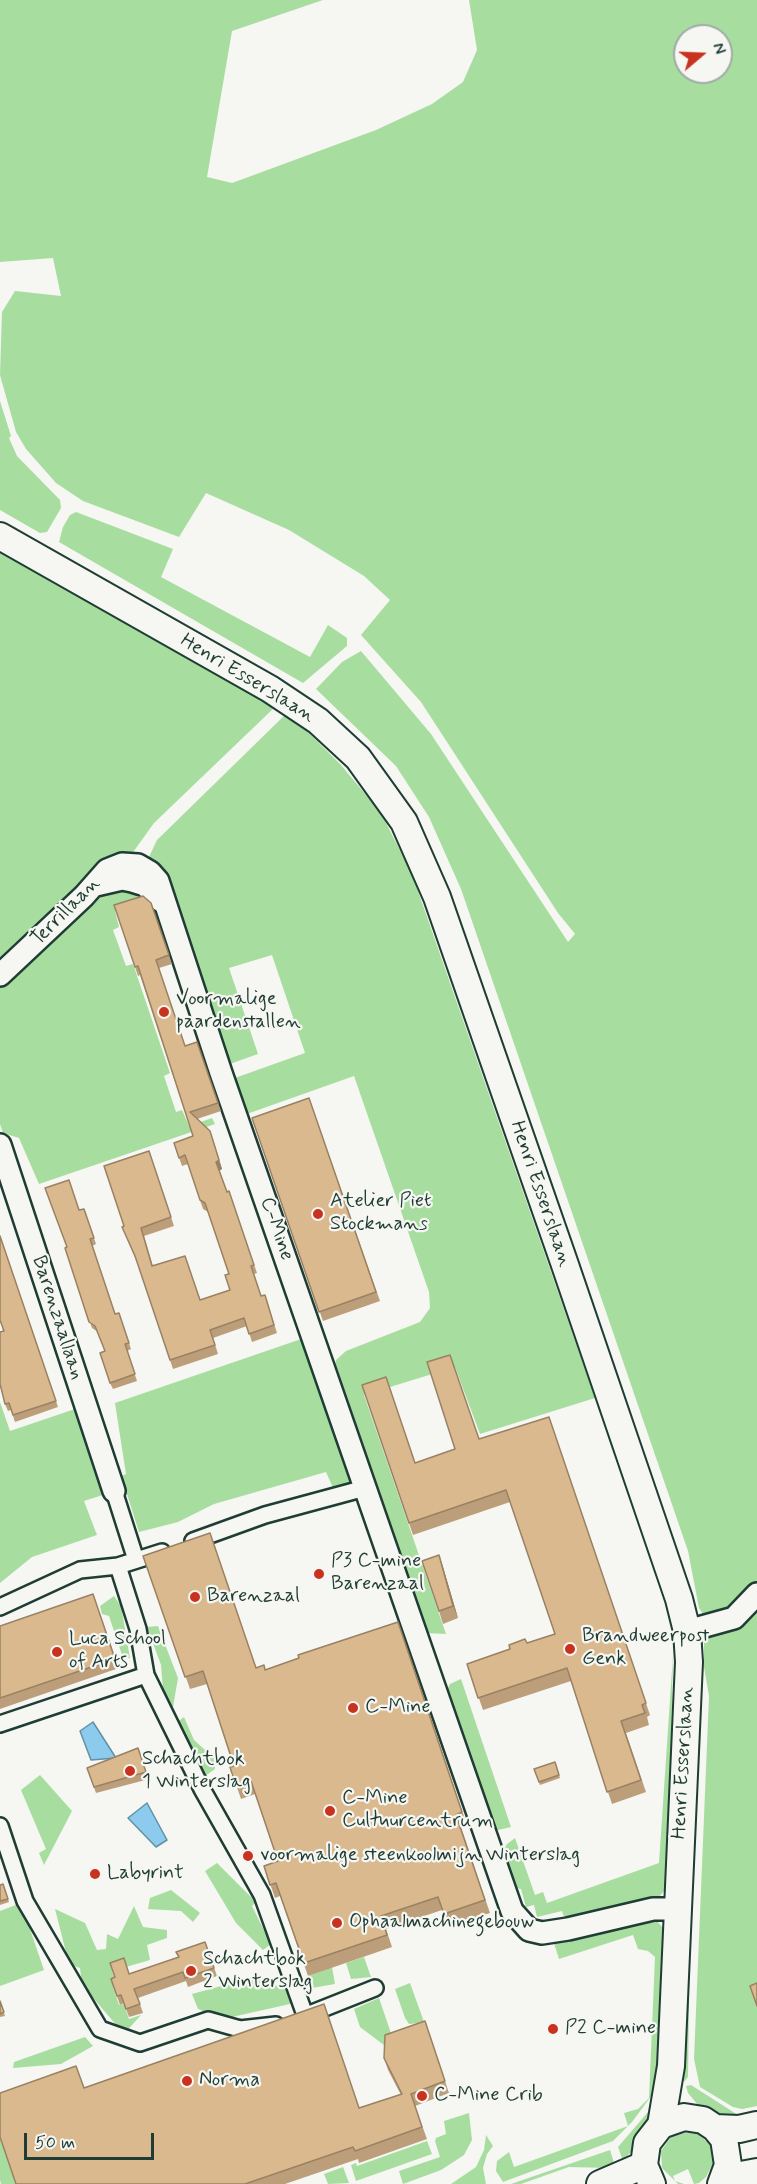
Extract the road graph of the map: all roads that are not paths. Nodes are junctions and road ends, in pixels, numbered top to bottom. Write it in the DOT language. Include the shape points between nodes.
graph roads {
  1 [pos="0,536"];
  2 [pos="138,865"];
  3 [pos="94,886"];
  4 [pos="167,909"];
  5 [pos="0,975"];
  6 [pos="0,1145"];
  7 [pos="365,1488"];
  8 [pos="114,1491"];
  9 [pos="136,1560"];
  10 [pos="118,1566"];
  11 [pos="757,1594"];
  12 [pos="0,1607"];
  13 [pos="687,1631"];
  14 [pos="146,1675"];
  15 [pos="0,1724"];
  16 [pos="0,1826"];
  17 [pos="677,1909"];
  18 [pos="375,1988"];
  19 [pos="305,2015"];
  20 [pos="671,2067"];
  21 [pos="705,2123"];
  22 [pos="661,2125"];
  23 [pos="757,2125"];
  24 [pos="757,2172"];
  25 [pos="648,2174"];
  26 [pos="723,2181"];
  27 [pos="600,2184"];
  1 -- 13 [label="street, Henri Esserslaan" via="270,689 318,721 358,758 404,822 437,897 572,1284"];
  2 -- 3 [label="street, Terrillaan" via="122,864 107,870"];
  2 -- 4 [label="street, C-Mine" via="158,881"];
  3 -- 4 [label="street" via="122,879 145,885"];
  3 -- 5 [label="street, Terrillaan"];
  4 -- 7 [label="street, C-Mine"];
  6 -- 8 [label="street, Barenzaallaan"];
  7 -- 9 [label="street" via="264,1515"];
  7 -- 17 [label="street, C-Mine" via="512,1911 529,1930 542,1933 653,1909"];
  8 -- 9 [label="street"];
  9 -- 10 [label="street"];
  10 -- 12 [label="street" via="80,1570"];
  10 -- 14 [label="street" via="138,1629"];
  11 -- 13 [label="street" via="734,1618"];
  13 -- 17 [label="street, Henri Esserslaan" via="689,1662"];
  14 -- 15 [label="street"];
  14 -- 19 [label="street" via="202,1789 262,1895"];
  16 -- 19 [label="street" via="25,1901 100,2029 140,2043 208,2020 240,2029 273,2026"];
  17 -- 20 [label="street, Henri Esserslaan"];
  18 -- 19 [label="street"];
  20 -- 21 [label="street, Henri Esserslaan" via="682,2095"];
  20 -- 22 [label="street, Henri Esserslaan"];
  21 -- 22 [label="street" via="684,2117"];
  21 -- 23 [label="street" via="740,2128"];
  21 -- 26 [label="street, Henri Esserslaan" via="724,2139 729,2165"];
  22 -- 25 [label="street" via="647,2143"];
  24 -- 26 [label="street"];
  25 -- 27 [label="street"];
}
